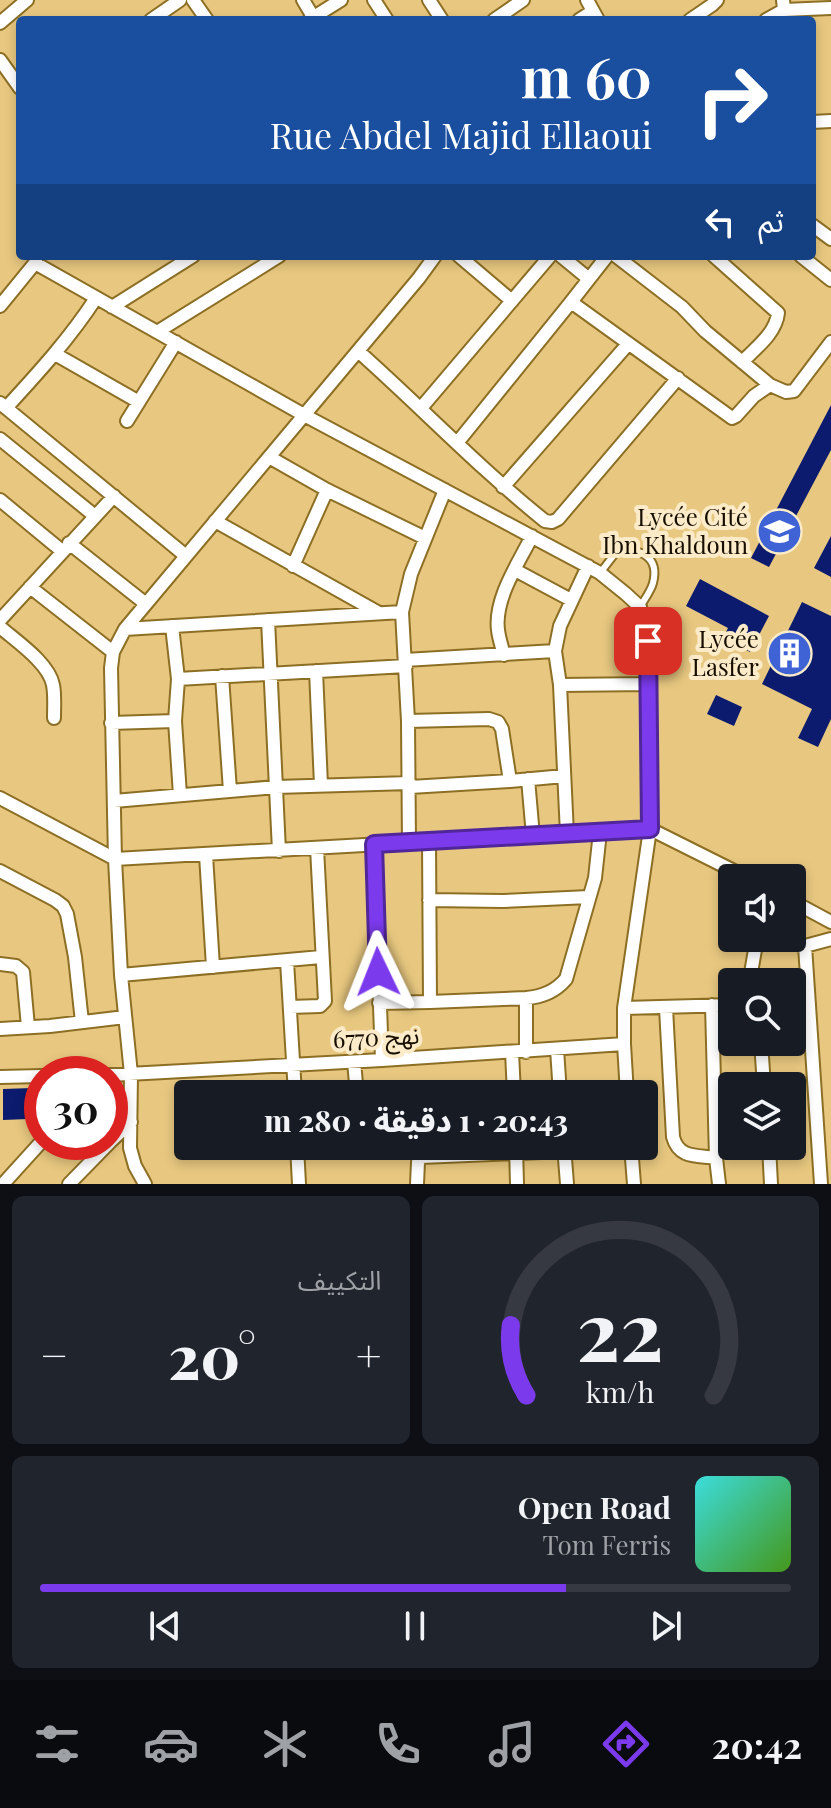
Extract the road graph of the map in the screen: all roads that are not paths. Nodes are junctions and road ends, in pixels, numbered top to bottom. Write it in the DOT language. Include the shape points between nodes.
graph roads {
  1 [pos="27,0"];
  2 [pos="180,0"];
  3 [pos="341,0"];
  4 [pos="523,0"];
  5 [pos="717,0"];
  6 [pos="831,8"];
  7 [pos="784,10"];
  8 [pos="157,16"];
  9 [pos="317,16"];
  10 [pos="500,16"];
  11 [pos="696,16"];
  12 [pos="0,23"];
  13 [pos="0,60"];
  14 [pos="16,82"];
  15 [pos="36,260"];
  16 [pos="187,260"];
  17 [pos="273,260"];
  18 [pos="432,260"];
  19 [pos="464,260"];
  20 [pos="547,260"];
  21 [pos="566,260"];
  22 [pos="604,260"];
  23 [pos="621,260"];
  24 [pos="718,260"];
  25 [pos="806,260"];
  26 [pos="589,279"];
  27 [pos="831,280"];
  28 [pos="96,298"];
  29 [pos="512,301"];
  30 [pos="571,302"];
  31 [pos="0,306"];
  32 [pos="112,307"];
  33 [pos="157,332"];
  34 [pos="176,342"];
  35 [pos="831,342"];
  36 [pos="628,344"];
  37 [pos="358,351"];
  38 [pos="55,354"];
  39 [pos="742,362"];
  40 [pos="678,378"];
  41 [pos="770,385"];
  42 [pos="139,402"];
  43 [pos="2,404"];
  44 [pos="421,408"];
  45 [pos="304,415"];
  46 [pos="127,421"];
  47 [pos="0,439"];
  48 [pos="457,443"];
  49 [pos="269,457"];
  50 [pos="503,487"];
  51 [pos="327,490"];
  52 [pos="445,490"];
  53 [pos="114,496"];
  54 [pos="0,500"];
  55 [pos="95,516"];
  56 [pos="215,521"];
  57 [pos="532,536"];
  58 [pos="425,538"];
  59 [pos="66,547"];
  60 [pos="186,556"];
  61 [pos="293,566"];
  62 [pos="588,566"];
  63 [pos="515,570"];
  64 [pos="600,573"];
  65 [pos="30,587"];
  66 [pos="571,600"];
  67 [pos="146,604"];
  68 [pos="640,607"];
  69 [pos="402,612"];
  70 [pos="379,613"];
  71 [pos="0,620"];
  72 [pos="268,620"];
  73 [pos="172,626"];
  74 [pos="0,627"];
  75 [pos="125,629"];
  76 [pos="555,651"];
  77 [pos="113,652"];
  78 [pos="504,655"];
  79 [pos="405,663"];
  80 [pos="316,671"];
  81 [pos="270,673"];
  82 [pos="222,676"];
  83 [pos="178,679"];
  84 [pos="648,684"];
  85 [pos="560,685"];
  86 [pos="54,718"];
  87 [pos="175,721"];
  88 [pos="408,721"];
  89 [pos="111,723"];
  90 [pos="564,776"];
  91 [pos="528,779"];
  92 [pos="510,781"];
  93 [pos="321,785"];
  94 [pos="410,785"];
  95 [pos="276,787"];
  96 [pos="230,791"];
  97 [pos="180,795"];
  98 [pos="0,798"];
  99 [pos="114,801"];
  100 [pos="650,829"];
  101 [pos="600,832"];
  102 [pos="567,834"];
  103 [pos="533,836"];
  104 [pos="429,842"];
  105 [pos="409,843"];
  106 [pos="374,844"];
  107 [pos="317,848"];
  108 [pos="279,851"];
  109 [pos="206,855"];
  110 [pos="115,859"];
  111 [pos="720,864"];
  112 [pos="0,871"];
  113 [pos="589,897"];
  114 [pos="429,900"];
  115 [pos="806,909"];
  116 [pos="831,922"];
  117 [pos="831,939"];
  118 [pos="806,946"];
  119 [pos="805,952"];
  120 [pos="321,957"];
  121 [pos="287,961"];
  122 [pos="0,964"];
  123 [pos="213,967"];
  124 [pos="121,975"];
  125 [pos="526,998"];
  126 [pos="430,1002"];
  127 [pos="379,1003"];
  128 [pos="712,1005"];
  129 [pos="718,1005"];
  130 [pos="290,1007"];
  131 [pos="624,1008"];
  132 [pos="666,1008"];
  133 [pos="125,1017"];
  134 [pos="82,1022"];
  135 [pos="28,1027"];
  136 [pos="0,1029"];
  137 [pos="624,1044"];
  138 [pos="557,1049"];
  139 [pos="512,1052"];
  140 [pos="526,1052"];
  141 [pos="382,1060"];
  142 [pos="354,1062"];
  143 [pos="294,1065"];
  144 [pos="128,1074"];
  145 [pos="131,1074"];
  146 [pos="24,1076"];
  147 [pos="0,1077"];
  148 [pos="295,1080"];
  149 [pos="356,1080"];
  150 [pos="513,1080"];
  151 [pos="559,1080"];
  152 [pos="626,1080"];
  153 [pos="131,1122"];
  154 [pos="128,1125"];
  155 [pos="716,1158"];
  156 [pos="25,1160"];
  157 [pos="92,1160"];
  158 [pos="298,1160"];
  159 [pos="419,1160"];
  160 [pos="516,1160"];
  161 [pos="566,1160"];
  162 [pos="632,1160"];
  163 [pos="770,1160"];
  164 [pos="3,1184"];
  165 [pos="69,1184"];
  166 [pos="145,1184"];
  167 [pos="299,1184"];
  168 [pos="417,1184"];
  169 [pos="517,1184"];
  170 [pos="567,1184"];
  171 [pos="634,1184"];
  172 [pos="719,1184"];
  173 [pos="771,1184"];
  174 [pos="821,1184"];
  1 -- 12 [label="street"];
  2 -- 8 [label="street"];
  3 -- 9 [label="street"];
  4 -- 10 [label="street"];
  5 -- 11 [label="street"];
  6 -- 7 [label="street"];
  13 -- 14 [label="street"];
  15 -- 28 [label="street"];
  15 -- 31 [label="street"];
  16 -- 32 [label="street"];
  17 -- 33 [label="street"];
  18 -- 37 [label="street"];
  19 -- 29 [label="street"];
  20 -- 29 [label="street"];
  21 -- 26 [label="street"];
  22 -- 26 [label="street"];
  23 -- 39 [label="street"];
  24 -- 39 [label="street" via="778,313 765,340"];
  25 -- 27 [label="street"];
  26 -- 30 [label="street"];
  28 -- 32 [label="street"];
  28 -- 38 [label="street"];
  29 -- 44 [label="street"];
  30 -- 36 [label="street"];
  30 -- 48 [label="street"];
  32 -- 33 [label="street"];
  33 -- 34 [label="street"];
  34 -- 42 [label="street"];
  34 -- 45 [label="street"];
  35 -- 41 [label="street" via="794,391"];
  36 -- 40 [label="street"];
  36 -- 50 [label="street"];
  37 -- 44 [label="street"];
  37 -- 45 [label="street"];
  38 -- 42 [label="street"];
  38 -- 43 [label="street"];
  39 -- 41 [label="street"];
  40 -- 41 [label="street" via="732,418"];
  40 -- 50 [label="street" via="558,519 545,521"];
  42 -- 46 [label="street"];
  43 -- 53 [label="street"];
  44 -- 48 [label="street"];
  45 -- 49 [label="street"];
  45 -- 52 [label="street"];
  47 -- 55 [label="street"];
  48 -- 50 [label="street"];
  49 -- 51 [label="street"];
  49 -- 56 [label="street"];
  51 -- 58 [label="street"];
  51 -- 61 [label="street"];
  52 -- 57 [label="street"];
  52 -- 58 [label="street"];
  53 -- 55 [label="street"];
  53 -- 60 [label="street"];
  54 -- 59 [label="street"];
  55 -- 59 [label="street"];
  56 -- 60 [label="street"];
  56 -- 61 [label="street"];
  57 -- 62 [label="street"];
  57 -- 63 [label="street"];
  58 -- 69 [label="street"];
  59 -- 65 [label="street"];
  59 -- 67 [label="street"];
  60 -- 67 [label="street"];
  61 -- 70 [label="street"];
  62 -- 64 [label="street"];
  62 -- 66 [label="street"];
  63 -- 66 [label="street"];
  63 -- 78 [label="street" via="499,606"];
  64 -- 68 [label="street"];
  64 -- 68 [label="lane" via="617,551 632,549 647,556 654,567 653,584"];
  65 -- 71 [label="street"];
  65 -- 77 [label="street"];
  66 -- 76 [label="street"];
  67 -- 75 [label="street"];
  68 -- 84 [label="street" via="648,641"];
  69 -- 70 [label="street"];
  69 -- 79 [label="street"];
  70 -- 72 [label="street"];
  72 -- 73 [label="street"];
  72 -- 81 [label="street"];
  73 -- 75 [label="street"];
  73 -- 83 [label="street"];
  74 -- 86 [label="street" via="49,674"];
  75 -- 77 [label="street"];
  76 -- 78 [label="street"];
  76 -- 85 [label="street"];
  77 -- 89 [label="street"];
  78 -- 79 [label="street"];
  79 -- 80 [label="street"];
  79 -- 88 [label="street"];
  80 -- 81 [label="street"];
  80 -- 93 [label="street"];
  81 -- 82 [label="street"];
  81 -- 95 [label="street"];
  82 -- 83 [label="street"];
  82 -- 96 [label="street"];
  83 -- 87 [label="street"];
  84 -- 85 [label="street"];
  84 -- 100 [label="street"];
  85 -- 90 [label="street"];
  87 -- 89 [label="street"];
  87 -- 97 [label="street"];
  88 -- 92 [label="street" via="498,722"];
  88 -- 94 [label="street"];
  89 -- 99 [label="street"];
  90 -- 91 [label="street"];
  90 -- 102 [label="street"];
  91 -- 92 [label="street"];
  91 -- 103 [label="street"];
  92 -- 94 [label="street"];
  93 -- 94 [label="street"];
  93 -- 95 [label="street"];
  94 -- 105 [label="street"];
  95 -- 96 [label="street"];
  95 -- 108 [label="street"];
  96 -- 97 [label="street"];
  97 -- 99 [label="street"];
  98 -- 110 [label="street"];
  99 -- 110 [label="street"];
  100 -- 101 [label="street"];
  100 -- 111 [label="street"];
  100 -- 131 [label="street"];
  101 -- 102 [label="street"];
  101 -- 113 [label="street"];
  102 -- 103 [label="street"];
  103 -- 104 [label="street"];
  104 -- 105 [label="street"];
  104 -- 114 [label="street"];
  105 -- 106 [label="street"];
  106 -- 107 [label="street"];
  106 -- 127 [label="street"];
  107 -- 108 [label="street"];
  107 -- 120 [label="street"];
  108 -- 109 [label="street"];
  109 -- 110 [label="street"];
  109 -- 123 [label="street"];
  110 -- 124 [label="street"];
  112 -- 134 [label="street" via="63,906"];
  113 -- 114 [label="street"];
  113 -- 125 [label="street" via="566,979 542,996"];
  114 -- 126 [label="street"];
  115 -- 116 [label="street"];
  117 -- 118 [label="street"];
  119 -- 174 [label="street"];
  120 -- 121 [label="street"];
  120 -- 130 [label="street" via="323,1004"];
  121 -- 123 [label="street"];
  121 -- 130 [label="street"];
  122 -- 135 [label="street" via="23,972"];
  123 -- 124 [label="street"];
  124 -- 133 [label="street"];
  125 -- 126 [label="street"];
  125 -- 140 [label="street"];
  126 -- 127 [label="street"];
  127 -- 141 [label="street"];
  128 -- 129 [label="street"];
  128 -- 132 [label="street"];
  128 -- 155 [label="street"];
  130 -- 143 [label="street"];
  131 -- 132 [label="street"];
  131 -- 137 [label="street"];
  132 -- 155 [label="street" via="675,1145 688,1154"];
  133 -- 134 [label="street"];
  133 -- 145 [label="street"];
  134 -- 135 [label="street"];
  135 -- 136 [label="street"];
  137 -- 138 [label="street, نهج 6770"];
  137 -- 152 [label="street"];
  138 -- 140 [label="street, نهج 6770"];
  138 -- 151 [label="street"];
  139 -- 140 [label="street, نهج 6770"];
  139 -- 141 [label="street, نهج 6770"];
  139 -- 150 [label="street"];
  141 -- 142 [label="street, نهج 6770"];
  142 -- 143 [label="street, نهج 6770"];
  142 -- 149 [label="street"];
  143 -- 145 [label="street, نهج 6770"];
  143 -- 148 [label="street"];
  144 -- 145 [label="street, نهج 6770"];
  145 -- 153 [label="street"];
  146 -- 147 [label="street"];
  153 -- 154 [label="street"];
  153 -- 166 [label="street" via="130,1148"];
  155 -- 172 [label="street"];
  156 -- 164 [label="street"];
  157 -- 165 [label="street"];
  158 -- 167 [label="street"];
  159 -- 168 [label="street"];
  160 -- 169 [label="street"];
  161 -- 170 [label="street"];
  162 -- 171 [label="street"];
  163 -- 173 [label="street"];
}
